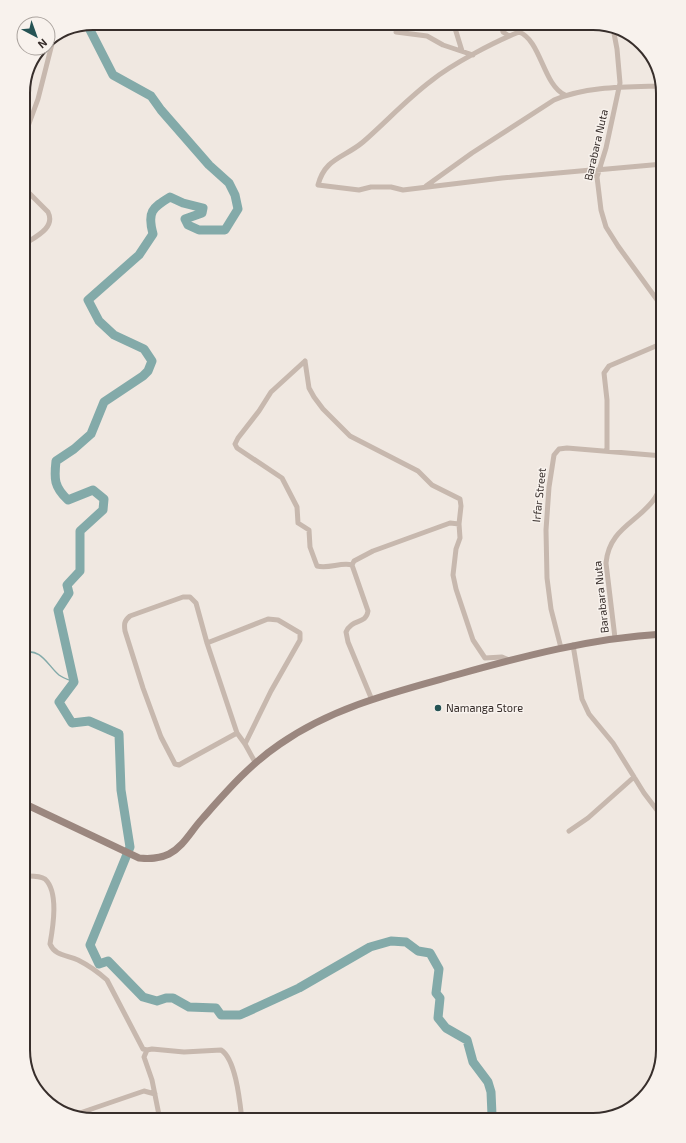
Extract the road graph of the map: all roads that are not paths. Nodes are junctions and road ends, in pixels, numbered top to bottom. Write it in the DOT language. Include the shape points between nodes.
graph roads {
  1 [pos="456,30"];
  2 [pos="396,32"];
  3 [pos="503,32"];
  4 [pos="613,33"];
  5 [pos="509,36"];
  6 [pos="503,40"];
  7 [pos="462,51"];
  8 [pos="473,55"];
  9 [pos="49,56"];
  10 [pos="655,86"];
  11 [pos="619,87"];
  12 [pos="565,95"];
  13 [pos="30,121"];
  14 [pos="656,165"];
  15 [pos="591,170"];
  16 [pos="599,170"];
  17 [pos="597,177"];
  18 [pos="425,187"];
  19 [pos="30,194"];
  20 [pos="30,240"];
  21 [pos="656,298"];
  22 [pos="656,346"];
  23 [pos="607,451"];
  24 [pos="656,455"];
  25 [pos="656,494"];
  26 [pos="459,524"];
  27 [pos="352,565"];
  28 [pos="656,635"];
  29 [pos="615,638"];
  30 [pos="207,643"];
  31 [pos="573,645"];
  32 [pos="561,648"];
  33 [pos="509,660"];
  34 [pos="372,700"];
  35 [pos="237,733"];
  36 [pos="245,744"];
  37 [pos="255,762"];
  38 [pos="634,777"];
  39 [pos="30,805"];
  40 [pos="656,808"];
  41 [pos="568,831"];
  42 [pos="30,876"];
  43 [pos="147,1050"];
  44 [pos="155,1094"];
  45 [pos="82,1112"];
  46 [pos="159,1113"];
  47 [pos="241,1113"];
  1 -- 7 [label="street"];
  2 -- 7 [label="street" via="427,36"];
  3 -- 5 [label="street"];
  3 -- 6 [label="street"];
  4 -- 11 [label="street, Barabara Nuta" via="620,67"];
  5 -- 6 [label="street"];
  5 -- 12 [label="street" via="519,32 525,34 552,82 560,93"];
  6 -- 8 [label="street"];
  7 -- 8 [label="street"];
  8 -- 18 [label="street" via="432,80 355,148 326,167 318,185 359,190 371,187 402,190"];
  9 -- 13 [label="street"];
  10 -- 11 [label="street"];
  11 -- 12 [label="street"];
  11 -- 16 [label="street, Barabara Nuta"];
  12 -- 18 [label="street" via="472,152"];
  14 -- 16 [label="street"];
  15 -- 16 [label="street"];
  15 -- 17 [label="street"];
  15 -- 18 [label="street"];
  16 -- 17 [label="street, Barabara Nuta"];
  17 -- 21 [label="street, Barabara Nuta" via="606,227"];
  19 -- 20 [label="street" via="50,217 50,224"];
  22 -- 23 [label="street" via="609,366 604,373"];
  23 -- 24 [label="street, Irfar Street"];
  23 -- 32 [label="street, Irfar Street" via="567,448 559,449 554,455 546,530 547,578 551,609"];
  25 -- 29 [label="street, Barabara Nuta" via="618,534 607,552 606,563"];
  26 -- 27 [label="street" via="450,522 373,551 358,558"];
  26 -- 27 [label="street" via="461,506 458,497 432,485 418,471 350,436 323,409 309,388 305,361 271,392 235,444 237,448 282,478 297,507 298,523 309,530 310,547 318,566 323,568"];
  26 -- 33 [label="street" via="460,538 453,575 473,640 486,658 502,657"];
  27 -- 34 [label="street" via="368,611 367,617 352,624 346,632"];
  28 -- 29 [label="main road"];
  29 -- 31 [label="main road"];
  30 -- 35 [label="street"];
  30 -- 35 [label="street" via="196,603 190,597 183,597 130,616 124,623 143,688 175,764 179,765"];
  30 -- 36 [label="street" via="268,619 278,620 300,633 300,640"];
  31 -- 32 [label="main road"];
  31 -- 38 [label="street" via="582,699 587,710 621,754"];
  32 -- 33 [label="main road"];
  33 -- 34 [label="main road"];
  34 -- 37 [label="main road" via="336,712 305,728"];
  35 -- 36 [label="street"];
  36 -- 37 [label="street"];
  37 -- 39 [label="main road" via="242,773 181,845 160,858 139,858"];
  38 -- 40 [label="street"];
  38 -- 41 [label="street" via="588,818"];
  42 -- 43 [label="street" via="45,879 51,891 54,919 51,947 58,954 77,960 100,973 107,980 143,1049"];
  43 -- 44 [label="street" via="144,1057"];
  43 -- 47 [label="street" via="224,1052 232,1065"];
  44 -- 45 [label="street" via="144,1091"];
  44 -- 46 [label="street"];
}
